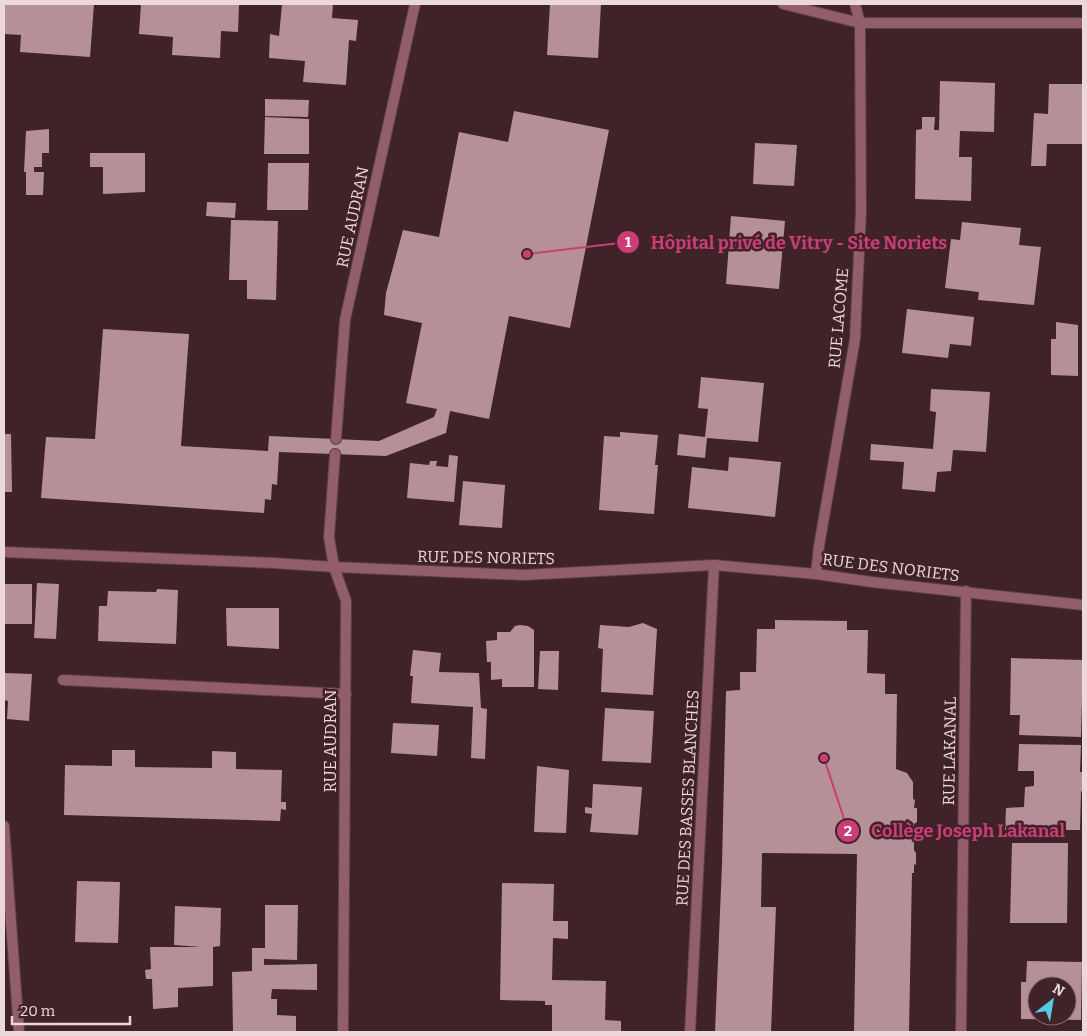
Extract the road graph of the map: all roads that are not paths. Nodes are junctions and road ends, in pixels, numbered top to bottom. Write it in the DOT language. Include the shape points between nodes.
graph roads {
  1 [pos="415,4"];
  2 [pos="783,4"];
  3 [pos="855,4"];
  4 [pos="860,23"];
  5 [pos="1083,23"];
  6 [pos="336,439"];
  7 [pos="335,454"];
  8 [pos="4,552"];
  9 [pos="714,565"];
  10 [pos="334,567"];
  11 [pos="816,574"];
  12 [pos="966,591"];
  13 [pos="1083,605"];
  14 [pos="63,680"];
  15 [pos="346,694"];
  16 [pos="4,826"];
  17 [pos="6,885"];
  18 [pos="19,1032"];
  19 [pos="343,1032"];
  20 [pos="690,1032"];
  21 [pos="961,1032"];
  1 -- 6 [label="street, RUE AUDRAN" via="345,320"];
  2 -- 4 [label="street"];
  3 -- 4 [label="street, RUE LACOME"];
  4 -- 5 [label="street"];
  4 -- 11 [label="street, RUE LACOME" via="861,211 854,339"];
  7 -- 10 [label="street, RUE AUDRAN" via="328,538"];
  8 -- 10 [label="street, RUE DES NORIETS"];
  9 -- 10 [label="street, RUE DES NORIETS" via="523,575"];
  9 -- 11 [label="street, RUE DES NORIETS"];
  9 -- 20 [label="street, RUE DES BASSES BLANCHES"];
  10 -- 15 [label="street, RUE AUDRAN" via="346,601"];
  11 -- 12 [label="street, RUE DES NORIETS"];
  12 -- 13 [label="street, RUE DES NORIETS"];
  12 -- 21 [label="street, RUE LAKANAL"];
  14 -- 15 [label="street"];
  15 -- 19 [label="street, RUE AUDRAN"];
  16 -- 17 [label="street"];
  17 -- 18 [label="street"];
}
